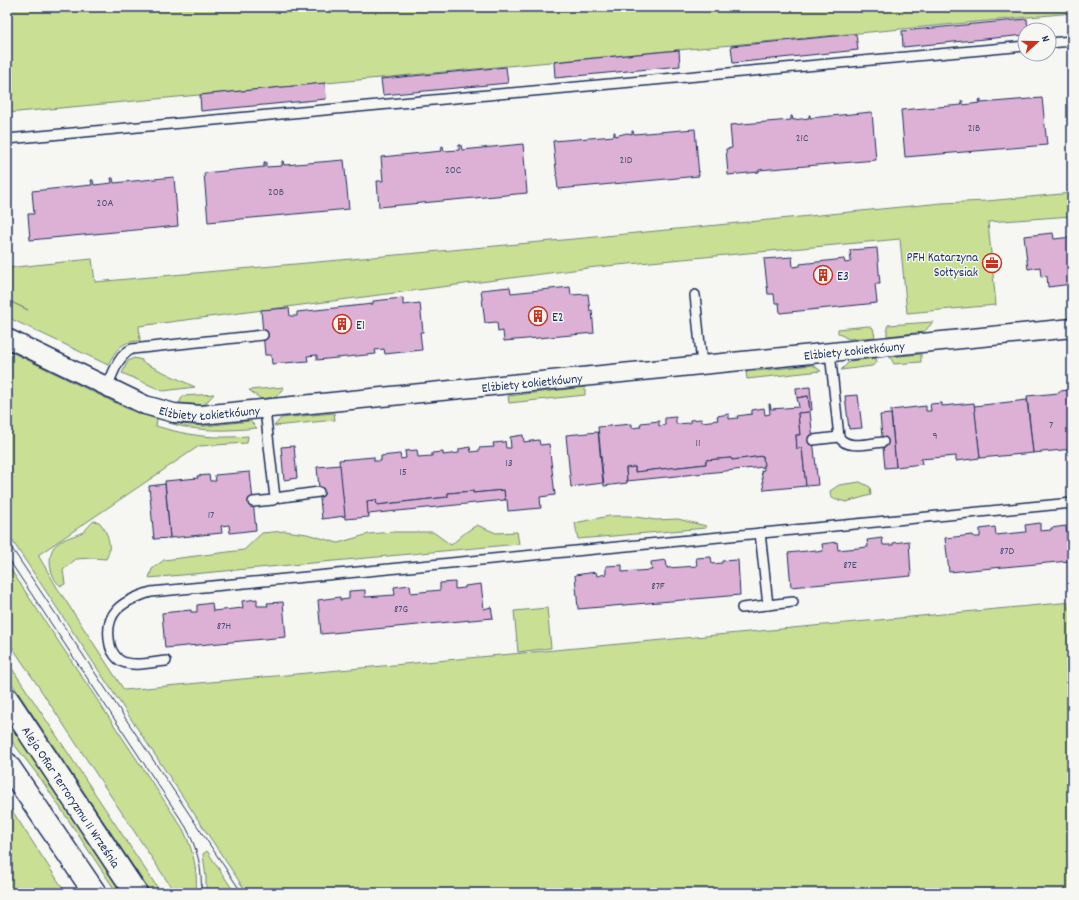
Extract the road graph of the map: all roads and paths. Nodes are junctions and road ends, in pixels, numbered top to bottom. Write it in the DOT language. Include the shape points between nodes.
graph roads {
  1 [pos="1072,41"];
  2 [pos="1057,42"];
  3 [pos="1017,47"];
  4 [pos="7,139"];
  5 [pos="695,295"];
  6 [pos="1072,328"];
  7 [pos="263,335"];
  8 [pos="7,338"];
  9 [pos="830,352"];
  10 [pos="702,365"];
  11 [pos="107,387"];
  12 [pos="265,410"];
  13 [pos="839,437"];
  14 [pos="813,440"];
  15 [pos="883,442"];
  16 [pos="319,492"];
  17 [pos="275,498"];
  18 [pos="253,502"];
  19 [pos="1072,503"];
  20 [pos="760,533"];
  21 [pos="793,602"];
  22 [pos="768,605"];
  23 [pos="742,608"];
  24 [pos="166,661"];
  25 [pos="7,699"];
  26 [pos="7,764"];
  27 [pos="95,893"];
  28 [pos="136,893"];
  1 -- 2 [label="lane"];
  3 -- 4 [label="lane"];
  5 -- 10 [label="lane"];
  6 -- 9 [label="street, Elżbiety Łokietkówny"];
  7 -- 11 [label="lane" via="132,349 122,355"];
  8 -- 11 [label="street, Elżbiety Łokietkówny"];
  9 -- 10 [label="street, Elżbiety Łokietkówny"];
  9 -- 13 [label="lane"];
  10 -- 12 [label="street, Elżbiety Łokietkówny"];
  11 -- 12 [label="street, Elżbiety Łokietkówny" via="145,405 174,413 201,415"];
  12 -- 17 [label="lane"];
  13 -- 14 [label="lane"];
  13 -- 15 [label="lane" via="848,445"];
  16 -- 17 [label="lane"];
  17 -- 18 [label="lane"];
  19 -- 20 [label="lane"];
  20 -- 22 [label="lane"];
  20 -- 24 [label="lane" via="151,592 135,597 120,606 110,619 108,634 111,650 120,661 129,664"];
  21 -- 22 [label="lane"];
  22 -- 23 [label="lane"];
  25 -- 28 [label="street, Aleja Ofiar Terroryzmu 11 Września"];
  26 -- 27 [label="street"];
}
